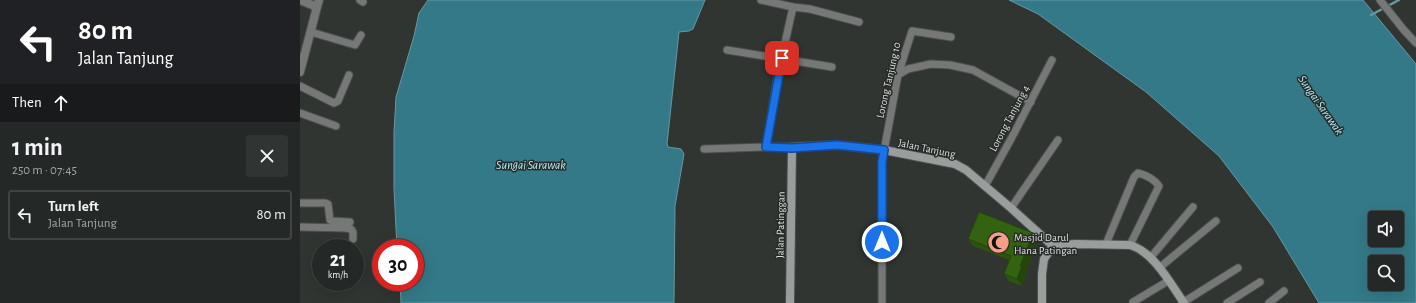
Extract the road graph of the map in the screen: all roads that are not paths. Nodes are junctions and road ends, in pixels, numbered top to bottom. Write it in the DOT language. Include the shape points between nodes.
graph roads {
  1 [pos="300,0"];
  2 [pos="762,0"];
  3 [pos="1380,0"];
  4 [pos="318,3"];
  5 [pos="793,7"];
  6 [pos="859,22"];
  7 [pos="311,32"];
  8 [pos="361,35"];
  9 [pos="951,38"];
  10 [pos="1416,42"];
  11 [pos="727,50"];
  12 [pos="782,58"];
  13 [pos="1052,60"];
  14 [pos="832,67"];
  15 [pos="300,72"];
  16 [pos="349,75"];
  17 [pos="898,75"];
  18 [pos="300,86"];
  19 [pos="1031,102"];
  20 [pos="300,113"];
  21 [pos="336,126"];
  22 [pos="1058,140"];
  23 [pos="766,147"];
  24 [pos="792,148"];
  25 [pos="704,149"];
  26 [pos="884,150"];
  27 [pos="985,186"];
  28 [pos="300,203"];
  29 [pos="1193,207"];
  30 [pos="1011,208"];
  31 [pos="1216,221"];
  32 [pos="350,222"];
  33 [pos="300,227"];
  34 [pos="353,239"];
  35 [pos="1106,244"];
  36 [pos="1130,245"];
  37 [pos="1053,246"];
  38 [pos="1151,257"];
  39 [pos="1159,268"];
  40 [pos="1238,268"];
  41 [pos="1168,281"];
  42 [pos="1260,282"];
  43 [pos="1284,291"];
  44 [pos="1133,302"];
  45 [pos="790,303"];
  46 [pos="882,303"];
  47 [pos="1042,303"];
  48 [pos="1183,303"];
  49 [pos="1227,303"];
  50 [pos="1269,303"];
  1 -- 4 [label="street"];
  2 -- 5 [label="street"];
  3 -- 10 [label="street"];
  4 -- 7 [label="street"];
  5 -- 6 [label="street"];
  5 -- 12 [label="street"];
  7 -- 8 [label="street" via="355,46"];
  7 -- 15 [label="street"];
  9 -- 17 [label="street, Lorong Tanjung 10" via="912,31"];
  11 -- 12 [label="street"];
  12 -- 14 [label="street"];
  12 -- 23 [label="street"];
  13 -- 19 [label="street, Lorong Tanjung 4"];
  16 -- 18 [label="street" via="338,101 334,103"];
  17 -- 19 [label="street" via="908,69 931,64 950,65 973,70"];
  17 -- 26 [label="street, Lorong Tanjung 10"];
  19 -- 27 [label="street, Lorong Tanjung 4"];
  20 -- 21 [label="street"];
  22 -- 30 [label="street"];
  23 -- 24 [label="street"];
  23 -- 25 [label="street"];
  24 -- 26 [label="main road, Jalan Tanjung" via="837,145"];
  24 -- 45 [label="main road, Jalan Patinggan"];
  26 -- 27 [label="main road, Jalan Tanjung" via="956,164"];
  26 -- 46 [label="street, Lorong Tanjung 10"];
  27 -- 30 [label="main road, Jalan Tanjung"];
  28 -- 32 [label="street" via="328,204 330,220"];
  29 -- 38 [label="street"];
  30 -- 37 [label="main road, Jalan Tanjung"];
  31 -- 39 [label="street"];
  33 -- 34 [label="street" via="351,229"];
  35 -- 36 [label="main road"];
  35 -- 36 [label="street" via="1134,177 1138,173 1144,174 1158,186"];
  35 -- 37 [label="main road"];
  36 -- 38 [label="main road"];
  37 -- 47 [label="main road" via="1044,259"];
  38 -- 39 [label="main road"];
  39 -- 41 [label="main road"];
  40 -- 48 [label="street"];
  41 -- 44 [label="street"];
  41 -- 48 [label="main road"];
  42 -- 49 [label="street"];
  43 -- 50 [label="street"];
}
